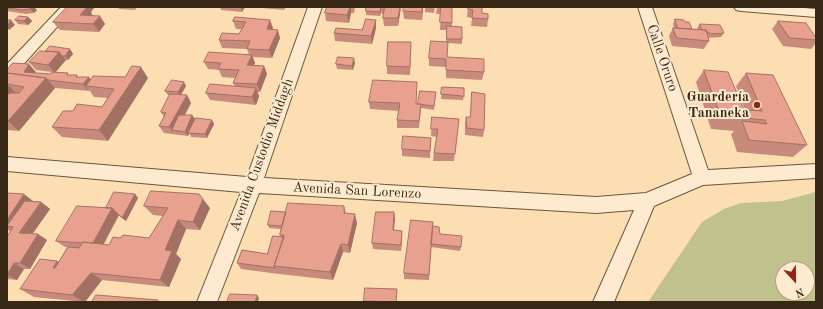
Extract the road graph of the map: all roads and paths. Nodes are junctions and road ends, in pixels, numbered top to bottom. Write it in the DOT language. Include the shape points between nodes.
graph roads {
  1 [pos="68,7"];
  2 [pos="315,7"];
  3 [pos="645,7"];
  4 [pos="741,7"];
  5 [pos="816,13"];
  6 [pos="7,73"];
  7 [pos="7,164"];
  8 [pos="816,171"];
  9 [pos="702,178"];
  10 [pos="253,185"];
  11 [pos="647,201"];
  12 [pos="207,302"];
  13 [pos="603,302"];
  1 -- 6 [label="street"];
  2 -- 10 [label="street, Avenida Custodio Middagh"];
  3 -- 9 [label="street, Calle Oruro"];
  4 -- 5 [label="street"];
  7 -- 10 [label="street, Avenida San Lorenzo"];
  8 -- 9 [label="street, Avenida San Lorenzo"];
  9 -- 11 [label="street, Avenida San Lorenzo"];
  10 -- 11 [label="street, Avenida San Lorenzo" via="596,205"];
  10 -- 12 [label="street, Avenida Custodio Middagh"];
  11 -- 13 [label="street"];
}
